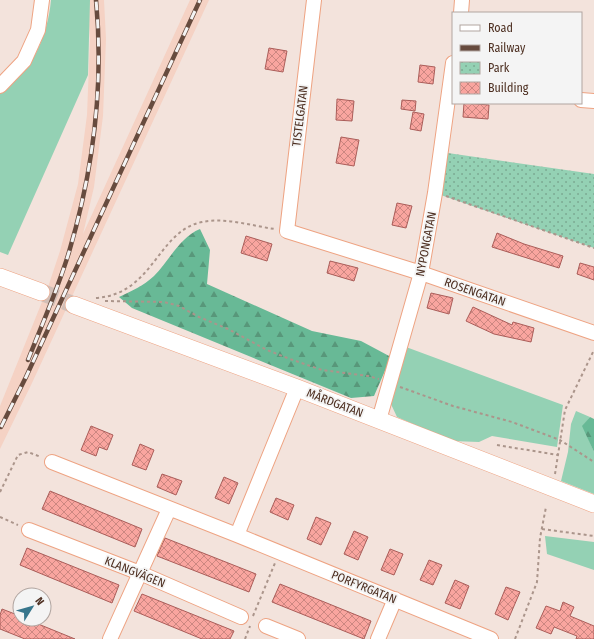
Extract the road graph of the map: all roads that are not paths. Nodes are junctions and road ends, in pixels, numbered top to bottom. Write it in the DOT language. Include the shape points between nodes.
graph roads {
  1 [pos="42,0"];
  2 [pos="314,0"];
  3 [pos="462,0"];
  4 [pos="460,12"];
  5 [pos="452,76"];
  6 [pos="0,86"];
  7 [pos="451,88"];
  8 [pos="582,100"];
  9 [pos="594,101"];
  10 [pos="287,232"];
  11 [pos="421,273"];
  12 [pos="0,277"];
  13 [pos="41,292"];
  14 [pos="74,305"];
  15 [pos="594,333"];
  16 [pos="297,388"];
  17 [pos="379,420"];
  18 [pos="52,462"];
  19 [pos="594,504"];
  20 [pos="169,509"];
  21 [pos="29,530"];
  22 [pos="238,535"];
  23 [pos="140,573"];
  24 [pos="395,599"];
  25 [pos="241,617"];
  26 [pos="266,626"];
  27 [pos="110,639"];
  28 [pos="298,639"];
  29 [pos="378,639"];
  30 [pos="491,639"];
  1 -- 6 [label="street" via="38,30 24,61"];
  2 -- 10 [label="street, TISTELGATAN"];
  3 -- 4 [label="street"];
  5 -- 7 [label="street, NYPONGATAN"];
  7 -- 11 [label="street, NYPONGATAN"];
  8 -- 9 [label="street"];
  10 -- 11 [label="street, ROSENGATAN"];
  11 -- 15 [label="street, ROSENGATAN"];
  11 -- 17 [label="street, NYPONGATAN"];
  12 -- 13 [label="street"];
  14 -- 16 [label="street, MÅRDGATAN"];
  16 -- 17 [label="street, MÅRDGATAN"];
  16 -- 22 [label="street"];
  17 -- 19 [label="street, MÅRDGATAN"];
  18 -- 20 [label="street, PORFYRGATAN"];
  20 -- 22 [label="street, PORFYRGATAN"];
  20 -- 23 [label="street"];
  21 -- 23 [label="street, KLANGVÄGEN"];
  22 -- 24 [label="street, PORFYRGATAN"];
  23 -- 25 [label="street, KLANGVÄGEN"];
  23 -- 27 [label="street"];
  24 -- 29 [label="street"];
  24 -- 30 [label="street, PORFYRGATAN"];
  26 -- 28 [label="street"];
}
